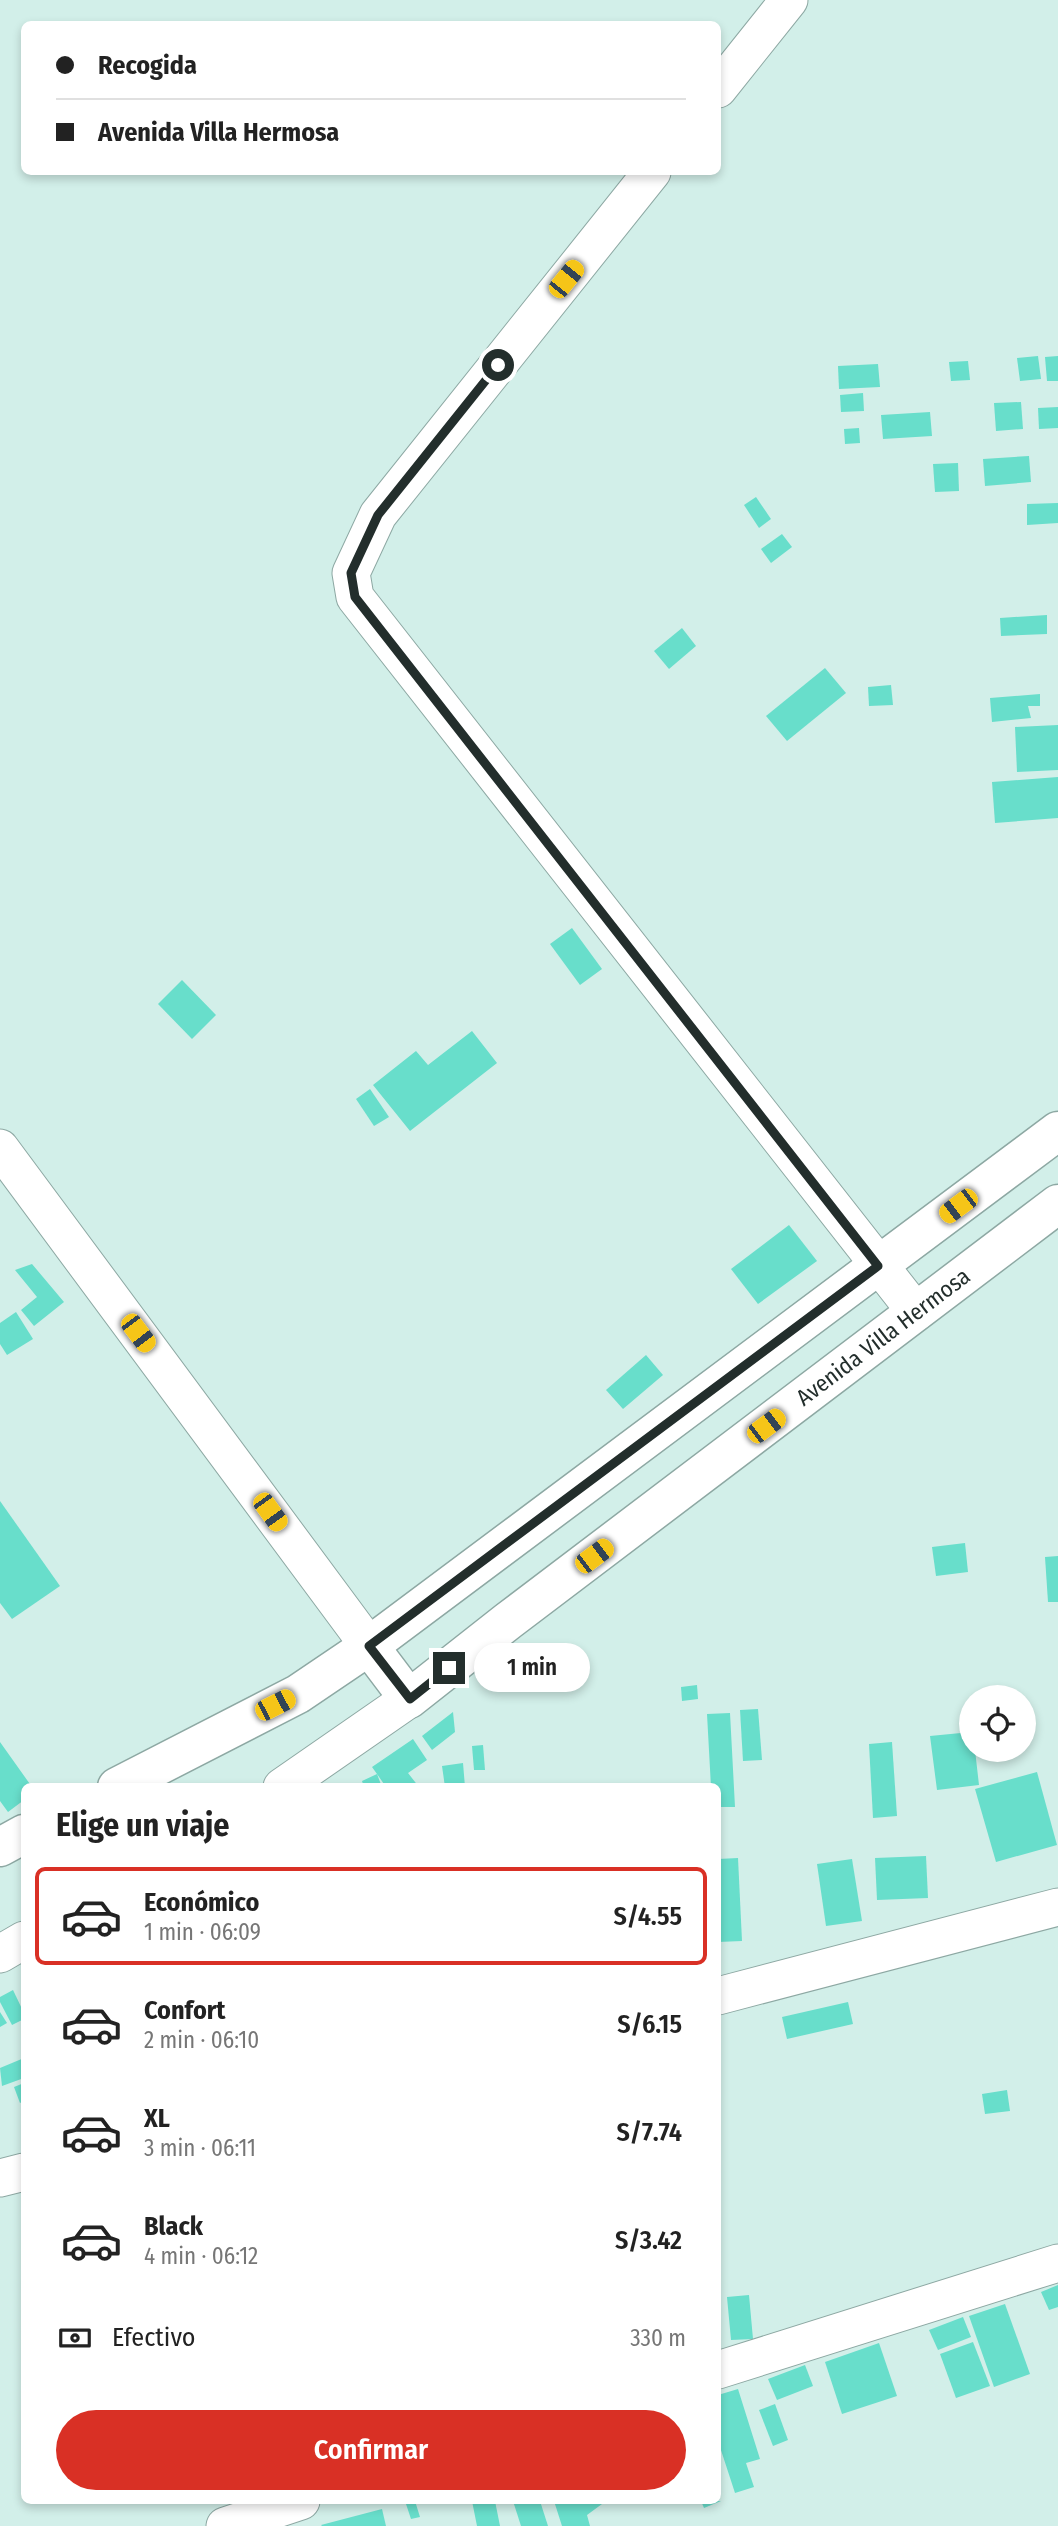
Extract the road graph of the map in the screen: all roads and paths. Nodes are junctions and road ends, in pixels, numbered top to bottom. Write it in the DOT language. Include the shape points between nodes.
graph roads {
  1 [pos="789,0"];
  2 [pos="721,85"];
  3 [pos="650,175"];
  4 [pos="1058,1131"];
  5 [pos="0,1148"];
  6 [pos="1058,1205"];
  7 [pos="878,1266"];
  8 [pos="916,1312"];
  9 [pos="369,1646"];
  10 [pos="410,1699"];
  11 [pos="125,1783"];
  12 [pos="288,1783"];
  13 [pos="21,1836"];
  14 [pos="0,1847"];
  15 [pos="1058,1907"];
  16 [pos="21,1942"];
  17 [pos="0,1954"];
  18 [pos="721,1995"];
  19 [pos="21,2173"];
  20 [pos="0,2178"];
  21 [pos="1058,2263"];
  22 [pos="721,2369"];
  23 [pos="263,2506"];
  24 [pos="225,2526"];
  1 -- 2 [label="street"];
  3 -- 7 [label="street" via="378,515 351,573 355,597"];
  4 -- 7 [label="street"];
  5 -- 9 [label="street"];
  6 -- 8 [label="street, Avenida Villa Hermosa"];
  7 -- 8 [label="street"];
  7 -- 9 [label="street"];
  8 -- 10 [label="street, Avenida Villa Hermosa"];
  9 -- 10 [label="street"];
  9 -- 11 [label="street" via="298,1694"];
  10 -- 12 [label="street"];
  13 -- 14 [label="street"];
  15 -- 18 [label="street"];
  16 -- 17 [label="street"];
  19 -- 20 [label="street"];
  21 -- 22 [label="street"];
  23 -- 24 [label="street"];
}
